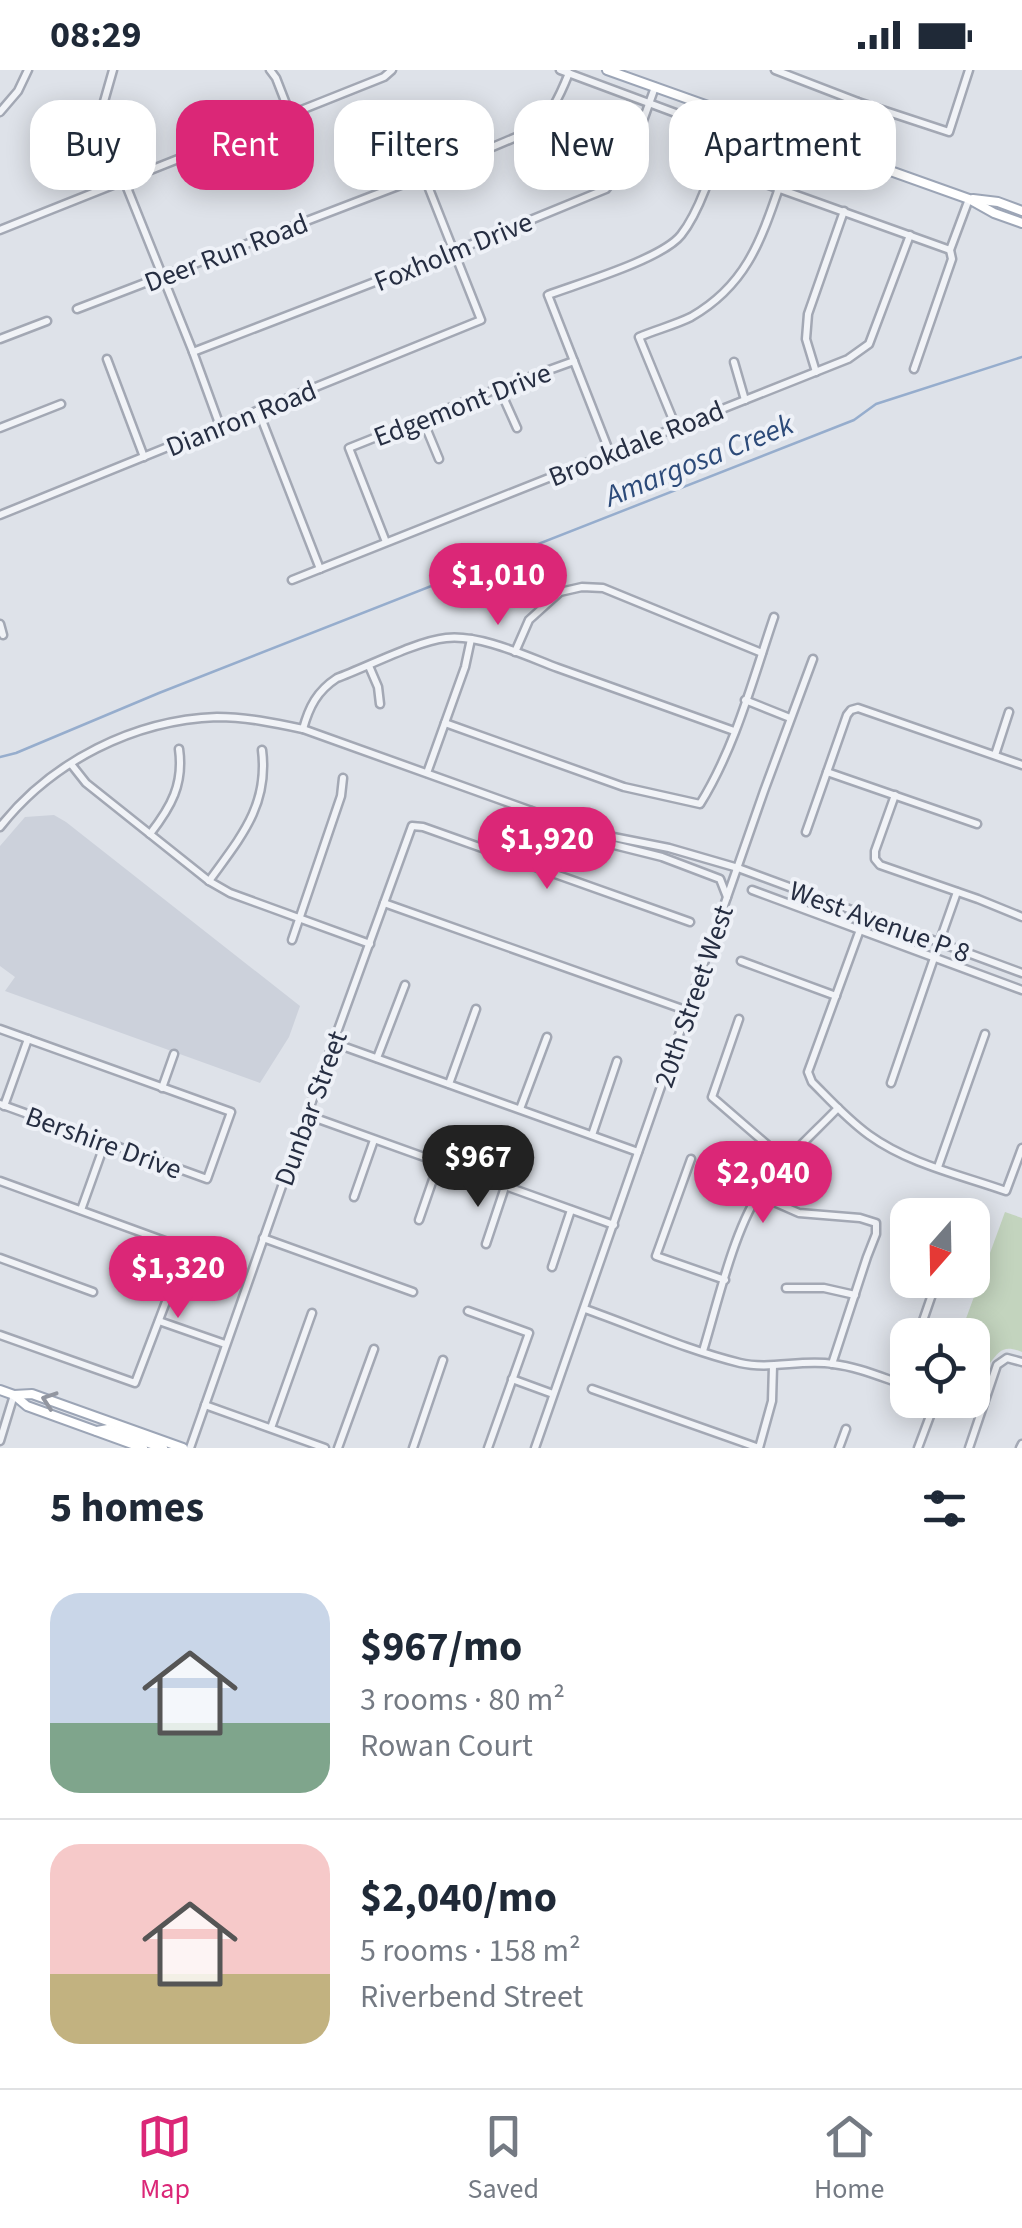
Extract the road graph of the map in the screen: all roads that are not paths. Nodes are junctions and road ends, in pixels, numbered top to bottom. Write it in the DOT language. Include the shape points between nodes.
graph roads {
  1 [pos="28,70"];
  2 [pos="114,70"];
  3 [pos="270,70"];
  4 [pos="392,70"];
  5 [pos="560,70"];
  6 [pos="607,70"];
  7 [pos="775,70"];
  8 [pos="970,70"];
  9 [pos="569,73"];
  10 [pos="655,87"];
  11 [pos="105,100"];
  12 [pos="285,100"];
  13 [pos="691,100"];
  14 [pos="853,100"];
  15 [pos="650,103"];
  16 [pos="314,105"];
  17 [pos="669,110"];
  18 [pos="0,112"];
  19 [pos="896,115"];
  20 [pos="494,146"];
  21 [pos="896,173"];
  22 [pos="103,190"];
  23 [pos="127,190"];
  24 [pos="387,190"];
  25 [pos="430,190"];
  26 [pos="703,190"];
  27 [pos="778,190"];
  28 [pos="785,190"];
  29 [pos="969,199"];
  30 [pos="844,211"];
  31 [pos="1022,211"];
  32 [pos="1022,223"];
  33 [pos="0,230"];
  34 [pos="910,235"];
  35 [pos="950,250"];
  36 [pos="455,251"];
  37 [pos="163,276"];
  38 [pos="78,309"];
  39 [pos="47,321"];
  40 [pos="0,339"];
  41 [pos="193,352"];
  42 [pos="107,358"];
  43 [pos="574,361"];
  44 [pos="734,362"];
  45 [pos="914,370"];
  46 [pos="816,373"];
  47 [pos="499,388"];
  48 [pos="745,400"];
  49 [pos="61,404"];
  50 [pos="258,410"];
  51 [pos="422,418"];
  52 [pos="220,426"];
  53 [pos="676,427"];
  54 [pos="0,428"];
  55 [pos="518,428"];
  56 [pos="610,454"];
  57 [pos="144,457"];
  58 [pos="439,459"];
  59 [pos="0,515"];
  60 [pos="386,542"];
  61 [pos="320,568"];
  62 [pos="292,580"];
  63 [pos="774,617"];
  64 [pos="0,624"];
  65 [pos="3,635"];
  66 [pos="471,639"];
  67 [pos="515,652"];
  68 [pos="762,653"];
  69 [pos="813,659"];
  70 [pos="369,666"];
  71 [pos="746,700"];
  72 [pos="380,704"];
  73 [pos="1010,712"];
  74 [pos="790,718"];
  75 [pos="445,723"];
  76 [pos="302,730"];
  77 [pos="734,731"];
  78 [pos="179,749"];
  79 [pos="262,750"];
  80 [pos="995,755"];
  81 [pos="70,764"];
  82 [pos="1022,764"];
  83 [pos="827,772"];
  84 [pos="427,773"];
  85 [pos="344,778"];
  86 [pos="895,795"];
  87 [pos="530,811"];
  88 [pos="978,824"];
  89 [pos="0,827"];
  90 [pos="586,830"];
  91 [pos="806,832"];
  92 [pos="150,834"];
  93 [pos="512,860"];
  94 [pos="738,868"];
  95 [pos="209,881"];
  96 [pos="752,890"];
  97 [pos="957,892"];
  98 [pos="728,898"];
  99 [pos="384,903"];
  100 [pos="865,916"];
  101 [pos="1022,917"];
  102 [pos="299,918"];
  103 [pos="690,922"];
  104 [pos="860,930"];
  105 [pos="292,940"];
  106 [pos="939,943"];
  107 [pos="370,944"];
  108 [pos="934,958"];
  109 [pos="742,961"];
  110 [pos="1022,973"];
  111 [pos="405,985"];
  112 [pos="1022,990"];
  113 [pos="836,996"];
  114 [pos="476,1009"];
  115 [pos="688,1011"];
  116 [pos="739,1019"];
  117 [pos="0,1029"];
  118 [pos="985,1034"];
  119 [pos="547,1036"];
  120 [pos="28,1039"];
  121 [pos="333,1042"];
  122 [pos="174,1054"];
  123 [pos="378,1058"];
  124 [pos="617,1061"];
  125 [pos="891,1083"];
  126 [pos="449,1084"];
  127 [pos="162,1088"];
  128 [pos="2,1105"];
  129 [pos="838,1108"];
  130 [pos="520,1109"];
  131 [pos="307,1116"];
  132 [pos="592,1136"];
  133 [pos="374,1140"];
  134 [pos="105,1144"];
  135 [pos="1022,1148"];
  136 [pos="638,1152"];
  137 [pos="690,1159"];
  138 [pos="786,1161"];
  139 [pos="439,1162"];
  140 [pos="938,1167"];
  141 [pos="0,1181"];
  142 [pos="505,1186"];
  143 [pos="758,1195"];
  144 [pos="354,1197"];
  145 [pos="81,1210"];
  146 [pos="571,1210"];
  147 [pos="420,1220"];
  148 [pos="614,1225"];
  149 [pos="263,1238"];
  150 [pos="486,1244"];
  151 [pos="0,1258"];
  152 [pos="552,1266"];
  153 [pos="725,1280"];
  154 [pos="786,1288"];
  155 [pos="93,1292"];
  156 [pos="413,1292"];
  157 [pos="855,1295"];
  158 [pos="584,1309"];
  159 [pos="468,1311"];
  160 [pos="312,1312"];
  161 [pos="159,1321"];
  162 [pos="0,1335"];
  163 [pos="225,1344"];
  164 [pos="374,1349"];
  165 [pos="703,1351"];
  166 [pos="443,1360"];
  167 [pos="1022,1362"];
  168 [pos="832,1364"];
  169 [pos="774,1366"];
  170 [pos="512,1379"];
  171 [pos="890,1380"];
  172 [pos="990,1384"];
  173 [pos="0,1390"];
  174 [pos="592,1390"];
  175 [pos="14,1394"];
  176 [pos="554,1394"];
  177 [pos="205,1405"];
  178 [pos="929,1418"];
  179 [pos="978,1418"];
  180 [pos="271,1428"];
  181 [pos="846,1429"];
  182 [pos="97,1431"];
  183 [pos="0,1441"];
  184 [pos="142,1448"];
  185 [pos="163,1448"];
  186 [pos="186,1448"];
  187 [pos="325,1448"];
  188 [pos="338,1448"];
  189 [pos="413,1448"];
  190 [pos="488,1448"];
  191 [pos="535,1448"];
  192 [pos="759,1448"];
  193 [pos="839,1448"];
  194 [pos="918,1448"];
  195 [pos="969,1448"];
  1 -- 18 [label="street"];
  2 -- 11 [label="street"];
  3 -- 12 [label="street"];
  4 -- 16 [label="street"];
  5 -- 9 [label="street"];
  6 -- 10 [label="main road"];
  7 -- 14 [label="street"];
  8 -- 19 [label="street" via="949,132"];
  9 -- 15 [label="street"];
  9 -- 20 [label="street, Deer Run Road" via="542,123"];
  10 -- 13 [label="main road"];
  10 -- 15 [label="street, Foxholm Drive"];
  15 -- 17 [label="street"];
  15 -- 36 [label="street, Foxholm Drive" via="629,160 606,189"];
  21 -- 29 [label="main road"];
  22 -- 33 [label="street"];
  23 -- 37 [label="street"];
  24 -- 37 [label="street, Deer Run Road"];
  25 -- 36 [label="street"];
  26 -- 43 [label="street" via="679,238 657,254 548,295"];
  27 -- 53 [label="street" via="749,265 691,316 638,337"];
  28 -- 30 [label="street"];
  29 -- 31 [label="main road"];
  29 -- 32 [label="main road"];
  29 -- 35 [label="street"];
  30 -- 34 [label="street"];
  30 -- 46 [label="street" via="808,314 806,339"];
  34 -- 35 [label="street"];
  34 -- 46 [label="street, Brookdale Road" via="869,344"];
  35 -- 45 [label="street"];
  36 -- 41 [label="street, Foxholm Drive"];
  36 -- 50 [label="street, Dianron Road" via="481,320"];
  37 -- 38 [label="street, Deer Run Road"];
  37 -- 41 [label="street"];
  39 -- 40 [label="street"];
  41 -- 52 [label="street"];
  42 -- 57 [label="street"];
  43 -- 47 [label="street, Edgemont Drive"];
  43 -- 56 [label="street"];
  44 -- 48 [label="street"];
  46 -- 48 [label="street, Brookdale Road"];
  47 -- 51 [label="street, Edgemont Drive"];
  47 -- 55 [label="street"];
  48 -- 53 [label="street, Brookdale Road"];
  49 -- 54 [label="street"];
  50 -- 52 [label="street, Dianron Road"];
  50 -- 61 [label="street"];
  51 -- 58 [label="street"];
  51 -- 60 [label="street, Edgemont Drive" via="350,448"];
  52 -- 57 [label="street, Dianron Road"];
  53 -- 56 [label="street, Brookdale Road"];
  56 -- 60 [label="street, Brookdale Road"];
  57 -- 59 [label="street, Dianron Road"];
  60 -- 61 [label="street, Brookdale Road"];
  61 -- 62 [label="street, Brookdale Road"];
  63 -- 68 [label="street"];
  64 -- 65 [label="street"];
  66 -- 67 [label="street"];
  66 -- 70 [label="street" via="442,638"];
  66 -- 75 [label="street"];
  67 -- 68 [label="street" via="528,620 560,592 602,588"];
  67 -- 77 [label="street"];
  68 -- 71 [label="street"];
  69 -- 74 [label="street, 20th Street West"];
  70 -- 72 [label="street"];
  70 -- 76 [label="street" via="325,686"];
  71 -- 74 [label="street"];
  71 -- 77 [label="street"];
  73 -- 80 [label="street"];
  74 -- 94 [label="street, 20th Street West"];
  75 -- 77 [label="street" via="624,787 700,804"];
  75 -- 84 [label="street"];
  76 -- 81 [label="street" via="244,718 181,721 106,743"];
  76 -- 84 [label="street"];
  78 -- 92 [label="street" via="173,802"];
  79 -- 95 [label="street" via="256,812"];
  80 -- 82 [label="street"];
  80 -- 83 [label="street" via="858,708 847,715"];
  81 -- 89 [label="street"];
  81 -- 92 [label="street"];
  83 -- 86 [label="street"];
  83 -- 91 [label="street"];
  84 -- 87 [label="street"];
  85 -- 102 [label="street"];
  86 -- 88 [label="street"];
  86 -- 97 [label="street" via="875,859"];
  87 -- 90 [label="street"];
  87 -- 93 [label="street"];
  90 -- 94 [label="street, West Avenue P 8"];
  90 -- 98 [label="street" via="720,879"];
  92 -- 95 [label="street"];
  93 -- 99 [label="street, Dunbar Street" via="412,826"];
  93 -- 103 [label="street"];
  94 -- 98 [label="street, 20th Street West"];
  94 -- 100 [label="street, West Avenue P 8"];
  95 -- 102 [label="street"];
  96 -- 104 [label="street, West Avenue P 8"];
  97 -- 101 [label="street"];
  97 -- 106 [label="street"];
  98 -- 115 [label="street, 20th Street West"];
  99 -- 107 [label="street, Dunbar Street"];
  99 -- 115 [label="street"];
  100 -- 104 [label="street"];
  100 -- 106 [label="street, West Avenue P 8"];
  102 -- 105 [label="street"];
  102 -- 107 [label="street"];
  104 -- 108 [label="street, West Avenue P 8"];
  104 -- 113 [label="street"];
  106 -- 110 [label="street, West Avenue P 8"];
  107 -- 121 [label="street, Dunbar Street"];
  108 -- 112 [label="street, West Avenue P 8"];
  108 -- 125 [label="street"];
  109 -- 113 [label="street"];
  111 -- 123 [label="street"];
  113 -- 129 [label="street" via="808,1072"];
  114 -- 126 [label="street"];
  115 -- 136 [label="street, 20th Street West"];
  116 -- 138 [label="street" via="712,1097"];
  117 -- 120 [label="street"];
  118 -- 140 [label="street"];
  119 -- 130 [label="street"];
  120 -- 127 [label="street"];
  120 -- 128 [label="street"];
  121 -- 123 [label="street"];
  121 -- 131 [label="street, Dunbar Street"];
  122 -- 127 [label="street"];
  123 -- 126 [label="street"];
  124 -- 132 [label="street"];
  126 -- 130 [label="street"];
  127 -- 134 [label="street, Bershire Drive" via="231,1112 208,1179"];
  128 -- 134 [label="street, Bershire Drive"];
  129 -- 138 [label="street"];
  129 -- 140 [label="street" via="888,1147"];
  130 -- 132 [label="street"];
  131 -- 133 [label="street"];
  131 -- 149 [label="street, Dunbar Street"];
  132 -- 136 [label="street"];
  133 -- 139 [label="street"];
  133 -- 144 [label="street"];
  134 -- 145 [label="street"];
  135 -- 140 [label="street" via="1006,1191"];
  136 -- 148 [label="street, 20th Street West"];
  137 -- 153 [label="street" via="656,1256"];
  138 -- 143 [label="street"];
  139 -- 142 [label="street"];
  139 -- 147 [label="street"];
  141 -- 145 [label="street"];
  142 -- 146 [label="street"];
  142 -- 150 [label="street"];
  143 -- 153 [label="street"];
  143 -- 157 [label="street" via="799,1213 876,1223"];
  145 -- 161 [label="street" via="184,1248"];
  146 -- 148 [label="street"];
  146 -- 152 [label="street"];
  148 -- 158 [label="street, 20th Street West"];
  149 -- 156 [label="street"];
  149 -- 163 [label="street, Dunbar Street"];
  151 -- 155 [label="street"];
  153 -- 165 [label="street"];
  154 -- 157 [label="street"];
  157 -- 168 [label="street"];
  158 -- 165 [label="street"];
  158 -- 176 [label="street, 20th Street West"];
  159 -- 170 [label="street" via="529,1332"];
  160 -- 180 [label="street"];
  161 -- 162 [label="street" via="135,1383"];
  161 -- 163 [label="street"];
  163 -- 177 [label="street, Dunbar Street"];
  164 -- 188 [label="street"];
  165 -- 169 [label="street"];
  166 -- 189 [label="street"];
  167 -- 172 [label="street" via="1007,1358"];
  168 -- 169 [label="street"];
  168 -- 171 [label="street"];
  169 -- 192 [label="street"];
  170 -- 176 [label="street"];
  170 -- 190 [label="street"];
  173 -- 175 [label="main road"];
  174 -- 192 [label="street"];
  175 -- 182 [label="main road" via="28,1406"];
  175 -- 183 [label="street"];
  186 -- 175 [label="main road, one-way" via="32,1394"];
  176 -- 191 [label="street, 20th Street West"];
  177 -- 180 [label="street"];
  177 -- 186 [label="street, Dunbar Street"];
  178 -- 194 [label="street"];
  179 -- 195 [label="street"];
  180 -- 187 [label="street"];
  181 -- 193 [label="street"];
  182 -- 184 [label="main road"];
  182 -- 185 [label="main road" via="108,1428"];
}
